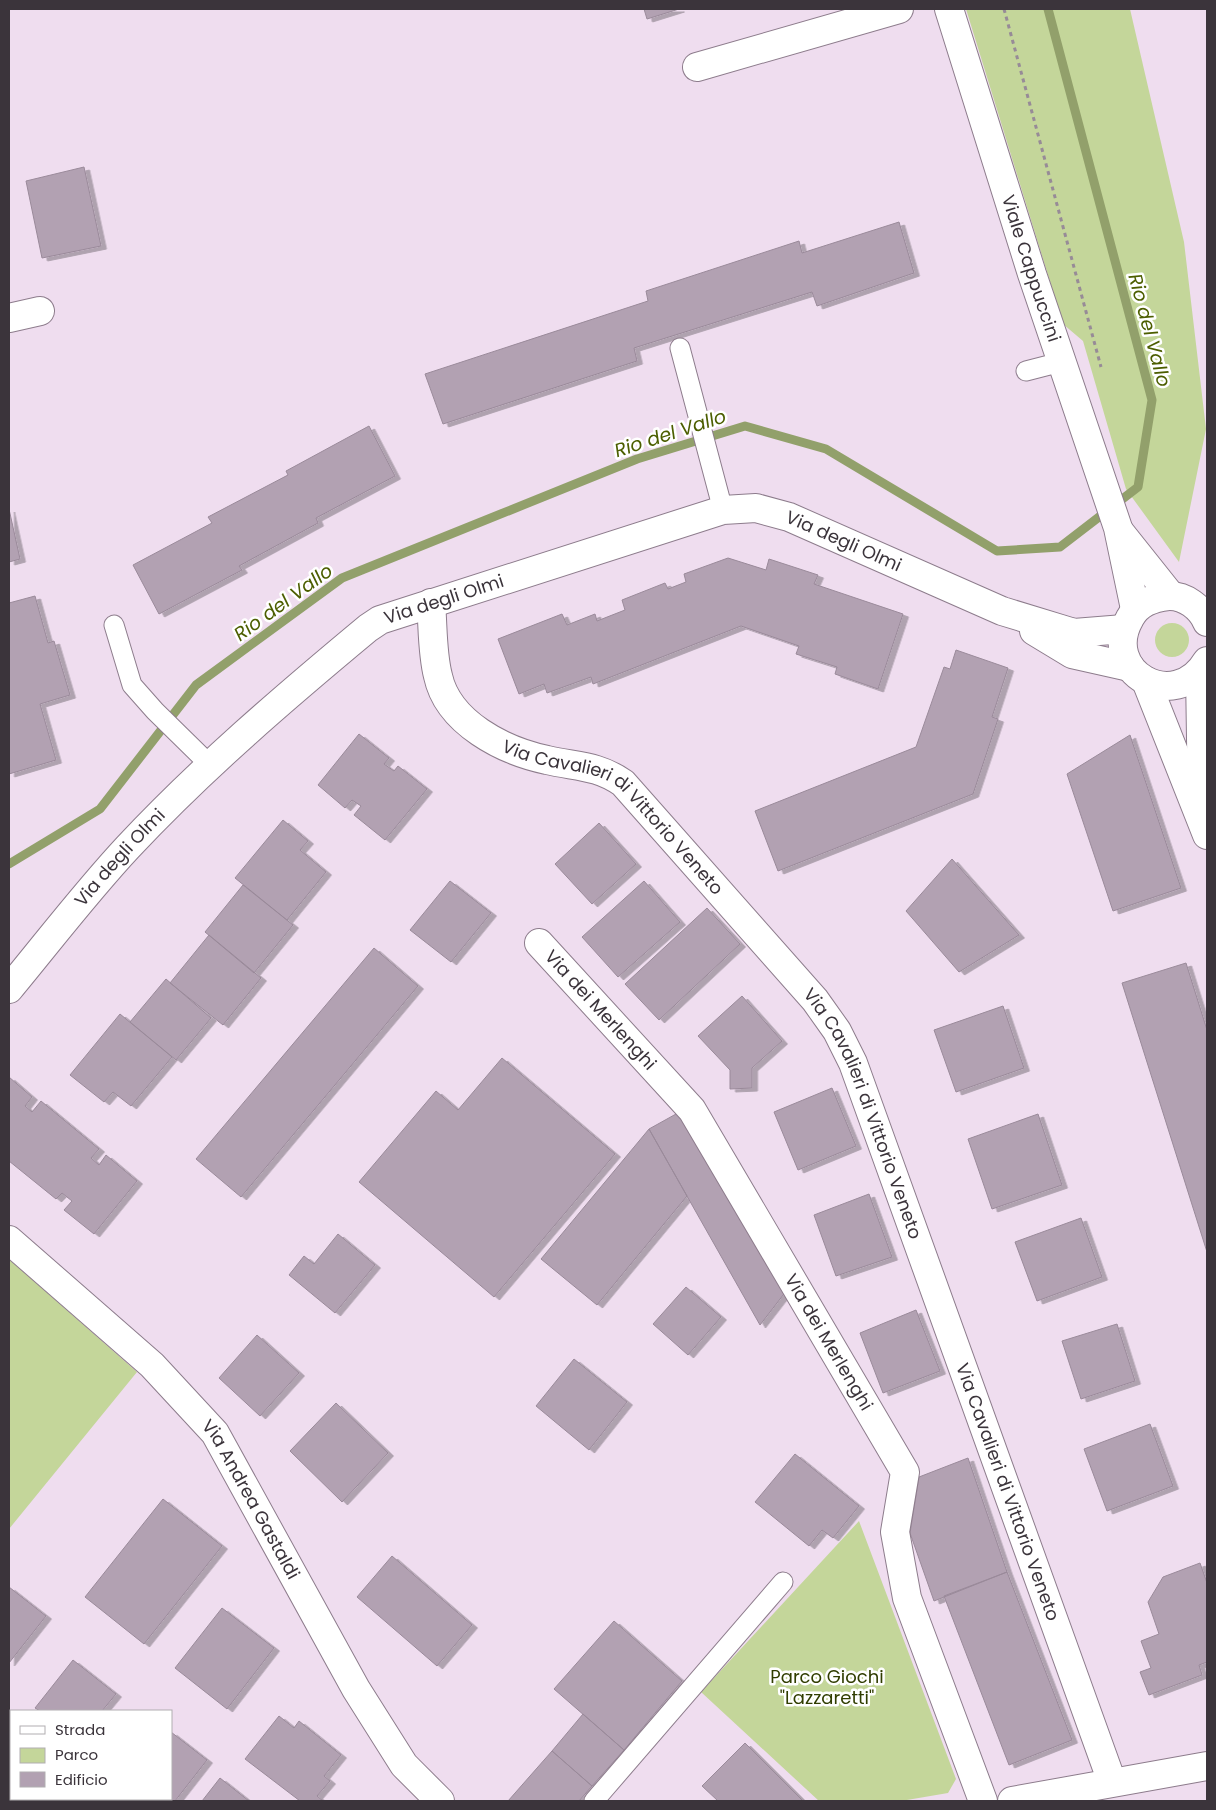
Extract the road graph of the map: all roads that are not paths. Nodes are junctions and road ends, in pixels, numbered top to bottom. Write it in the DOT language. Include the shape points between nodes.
graph roads {
  1 [pos="900,9"];
  2 [pos="949,9"];
  3 [pos="697,67"];
  4 [pos="40,311"];
  5 [pos="9,318"];
  6 [pos="680,348"];
  7 [pos="1061,362"];
  8 [pos="1026,372"];
  9 [pos="723,510"];
  10 [pos="1133,564"];
  11 [pos="1187,598"];
  12 [pos="431,603"];
  13 [pos="1002,611"];
  14 [pos="1129,619"];
  15 [pos="1207,622"];
  16 [pos="114,625"];
  17 [pos="1204,667"];
  18 [pos="1138,674"];
  19 [pos="210,765"];
  20 [pos="1205,827"];
  21 [pos="539,943"];
  22 [pos="9,989"];
  23 [pos="9,1240"];
  24 [pos="783,1582"];
  25 [pos="1207,1766"];
  26 [pos="1112,1782"];
  27 [pos="440,1801"];
  28 [pos="594,1801"];
  29 [pos="984,1801"];
  30 [pos="1012,1801"];
  1 -- 3 [label="street"];
  2 -- 7 [label="street, Viale Cappuccini"];
  4 -- 5 [label="street"];
  6 -- 9 [label="lane"];
  7 -- 8 [label="lane"];
  7 -- 10 [label="street, Viale Cappuccini" via="1100,481"];
  9 -- 12 [label="street, Via degli Olmi"];
  9 -- 13 [label="street, Via degli Olmi" via="756,508 788,517"];
  10 -- 11 [label="street, Viale Cappuccini"];
  10 -- 14 [label="street, Viale Cappuccini"];
  11 -- 14 [label="street" via="1152,598"];
  11 -- 15 [label="street, Viale Cappuccini" via="1202,612"];
  12 -- 19 [label="street, Via degli Olmi" via="380,620 368,628"];
  12 -- 26 [label="street, Via Cavalieri di Vittorio Veneto" via="438,676 445,695 458,713 474,727 510,748 548,761 594,767 623,783 815,1000 837,1031 853,1063"];
  13 -- 14 [label="street, Via degli Olmi" via="1074,633"];
  13 -- 18 [label="street, Via degli Olmi" via="1072,654"];
  14 -- 18 [label="street, Viale Cappuccini" via="1122,649"];
  16 -- 19 [label="lane" via="132,685"];
  17 -- 18 [label="street, Via degli Olmi" via="1184,684 1164,687"];
  17 -- 20 [label="street"];
  18 -- 20 [label="street"];
  19 -- 22 [label="street, Via degli Olmi" via="127,848"];
  21 -- 29 [label="street, Via dei Merlenghi" via="692,1110 905,1472 895,1532 907,1598"];
  23 -- 27 [label="street, Via Andrea Gastaldi" via="152,1365 215,1433 356,1689 404,1765"];
  24 -- 28 [label="lane"];
  25 -- 26 [label="street"];
  26 -- 30 [label="street"];
}
